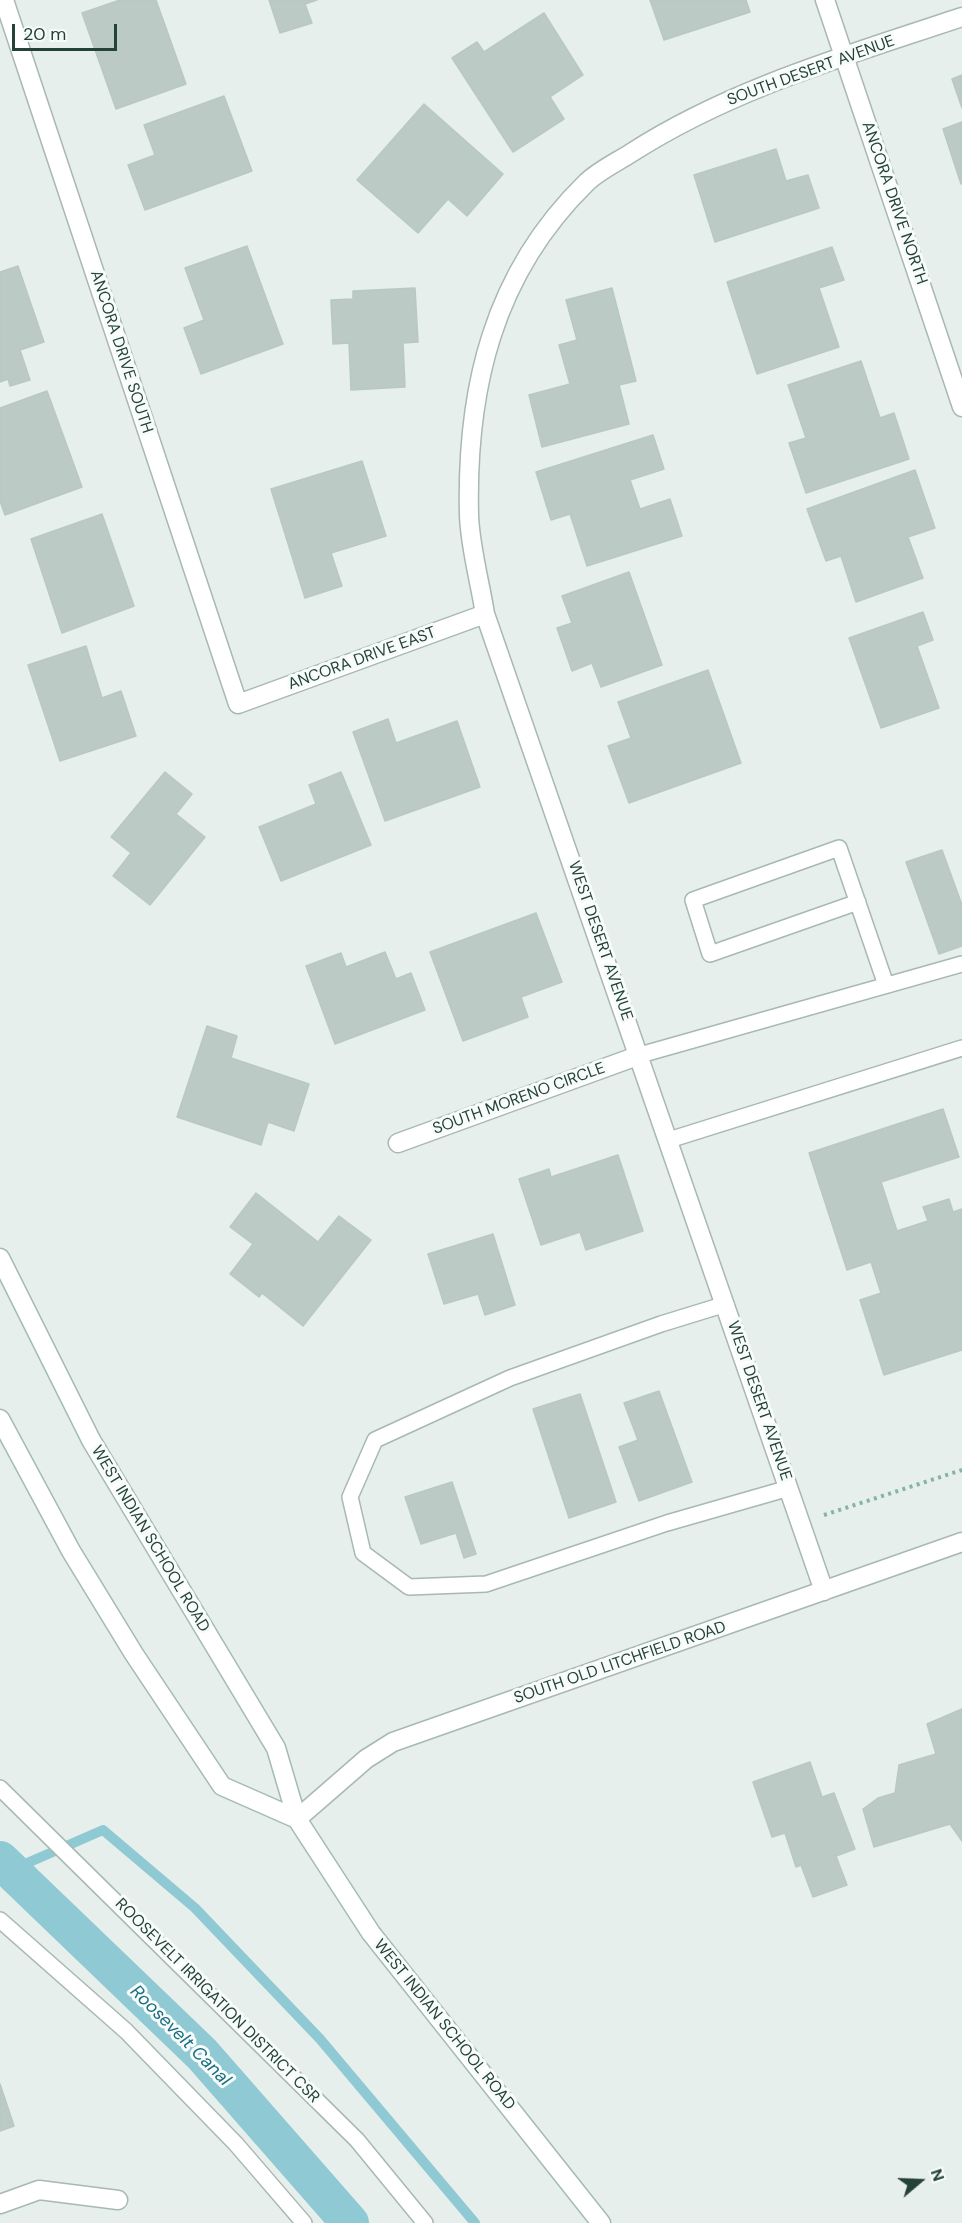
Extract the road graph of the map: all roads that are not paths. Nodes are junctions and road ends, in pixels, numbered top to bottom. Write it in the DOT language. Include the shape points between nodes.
graph roads {
  1 [pos="4,0"];
  2 [pos="825,0"];
  3 [pos="962,17"];
  4 [pos="845,57"];
  5 [pos="511,282"];
  6 [pos="962,407"];
  7 [pos="485,614"];
  8 [pos="238,704"];
  9 [pos="858,902"];
  10 [pos="962,964"];
  11 [pos="886,985"];
  12 [pos="962,1048"];
  13 [pos="640,1056"];
  14 [pos="669,1140"];
  15 [pos="398,1143"];
  16 [pos="0,1257"];
  17 [pos="726,1304"];
  18 [pos="0,1419"];
  19 [pos="789,1488"];
  20 [pos="962,1542"];
  21 [pos="824,1591"];
  22 [pos="0,1788"];
  23 [pos="297,1819"];
  24 [pos="0,1920"];
  25 [pos="117,2199"];
  26 [pos="0,2204"];
  27 [pos="304,2223"];
  28 [pos="425,2223"];
  29 [pos="602,2223"];
  1 -- 8 [label="street, ANCORA DRIVE SOUTH"];
  2 -- 4 [label="street, ANCORA DRIVE NORTH"];
  3 -- 4 [label="street, SOUTH DESERT AVENUE"];
  4 -- 5 [label="street, SOUTH DESERT AVENUE" via="754,88 671,127 587,182 543,234"];
  4 -- 6 [label="street, ANCORA DRIVE NORTH"];
  5 -- 7 [label="street, WEST DESERT AVENUE" via="484,351 471,435 469,517"];
  7 -- 8 [label="street, ANCORA DRIVE EAST"];
  7 -- 13 [label="street, WEST DESERT AVENUE"];
  9 -- 9 [label="lane" via="839,848 693,900 710,954"];
  9 -- 11 [label="lane"];
  10 -- 11 [label="lane"];
  11 -- 13 [label="lane"];
  12 -- 14 [label="lane"];
  13 -- 14 [label="street, WEST DESERT AVENUE"];
  13 -- 15 [label="street, SOUTH MORENO CIRCLE"];
  14 -- 17 [label="street, WEST DESERT AVENUE"];
  16 -- 23 [label="street, WEST INDIAN SCHOOL ROAD" via="91,1440 276,1748"];
  17 -- 19 [label="street, WEST DESERT AVENUE"];
  17 -- 19 [label="lane" via="510,1378 375,1440 350,1497 363,1553 409,1587 486,1584 667,1523"];
  18 -- 23 [label="street" via="71,1551 222,1785"];
  19 -- 21 [label="street, WEST DESERT AVENUE"];
  20 -- 21 [label="street, SOUTH OLD LITCHFIELD ROAD"];
  21 -- 23 [label="street, SOUTH OLD LITCHFIELD ROAD" via="393,1742 366,1759"];
  22 -- 28 [label="lane, ROOSEVELT IRRIGATION DISTRICT CSR" via="357,2140"];
  23 -- 29 [label="street, WEST INDIAN SCHOOL ROAD" via="371,1934"];
  24 -- 27 [label="lane" via="126,2031 236,2144"];
  25 -- 26 [label="street" via="39,2190"];
}
